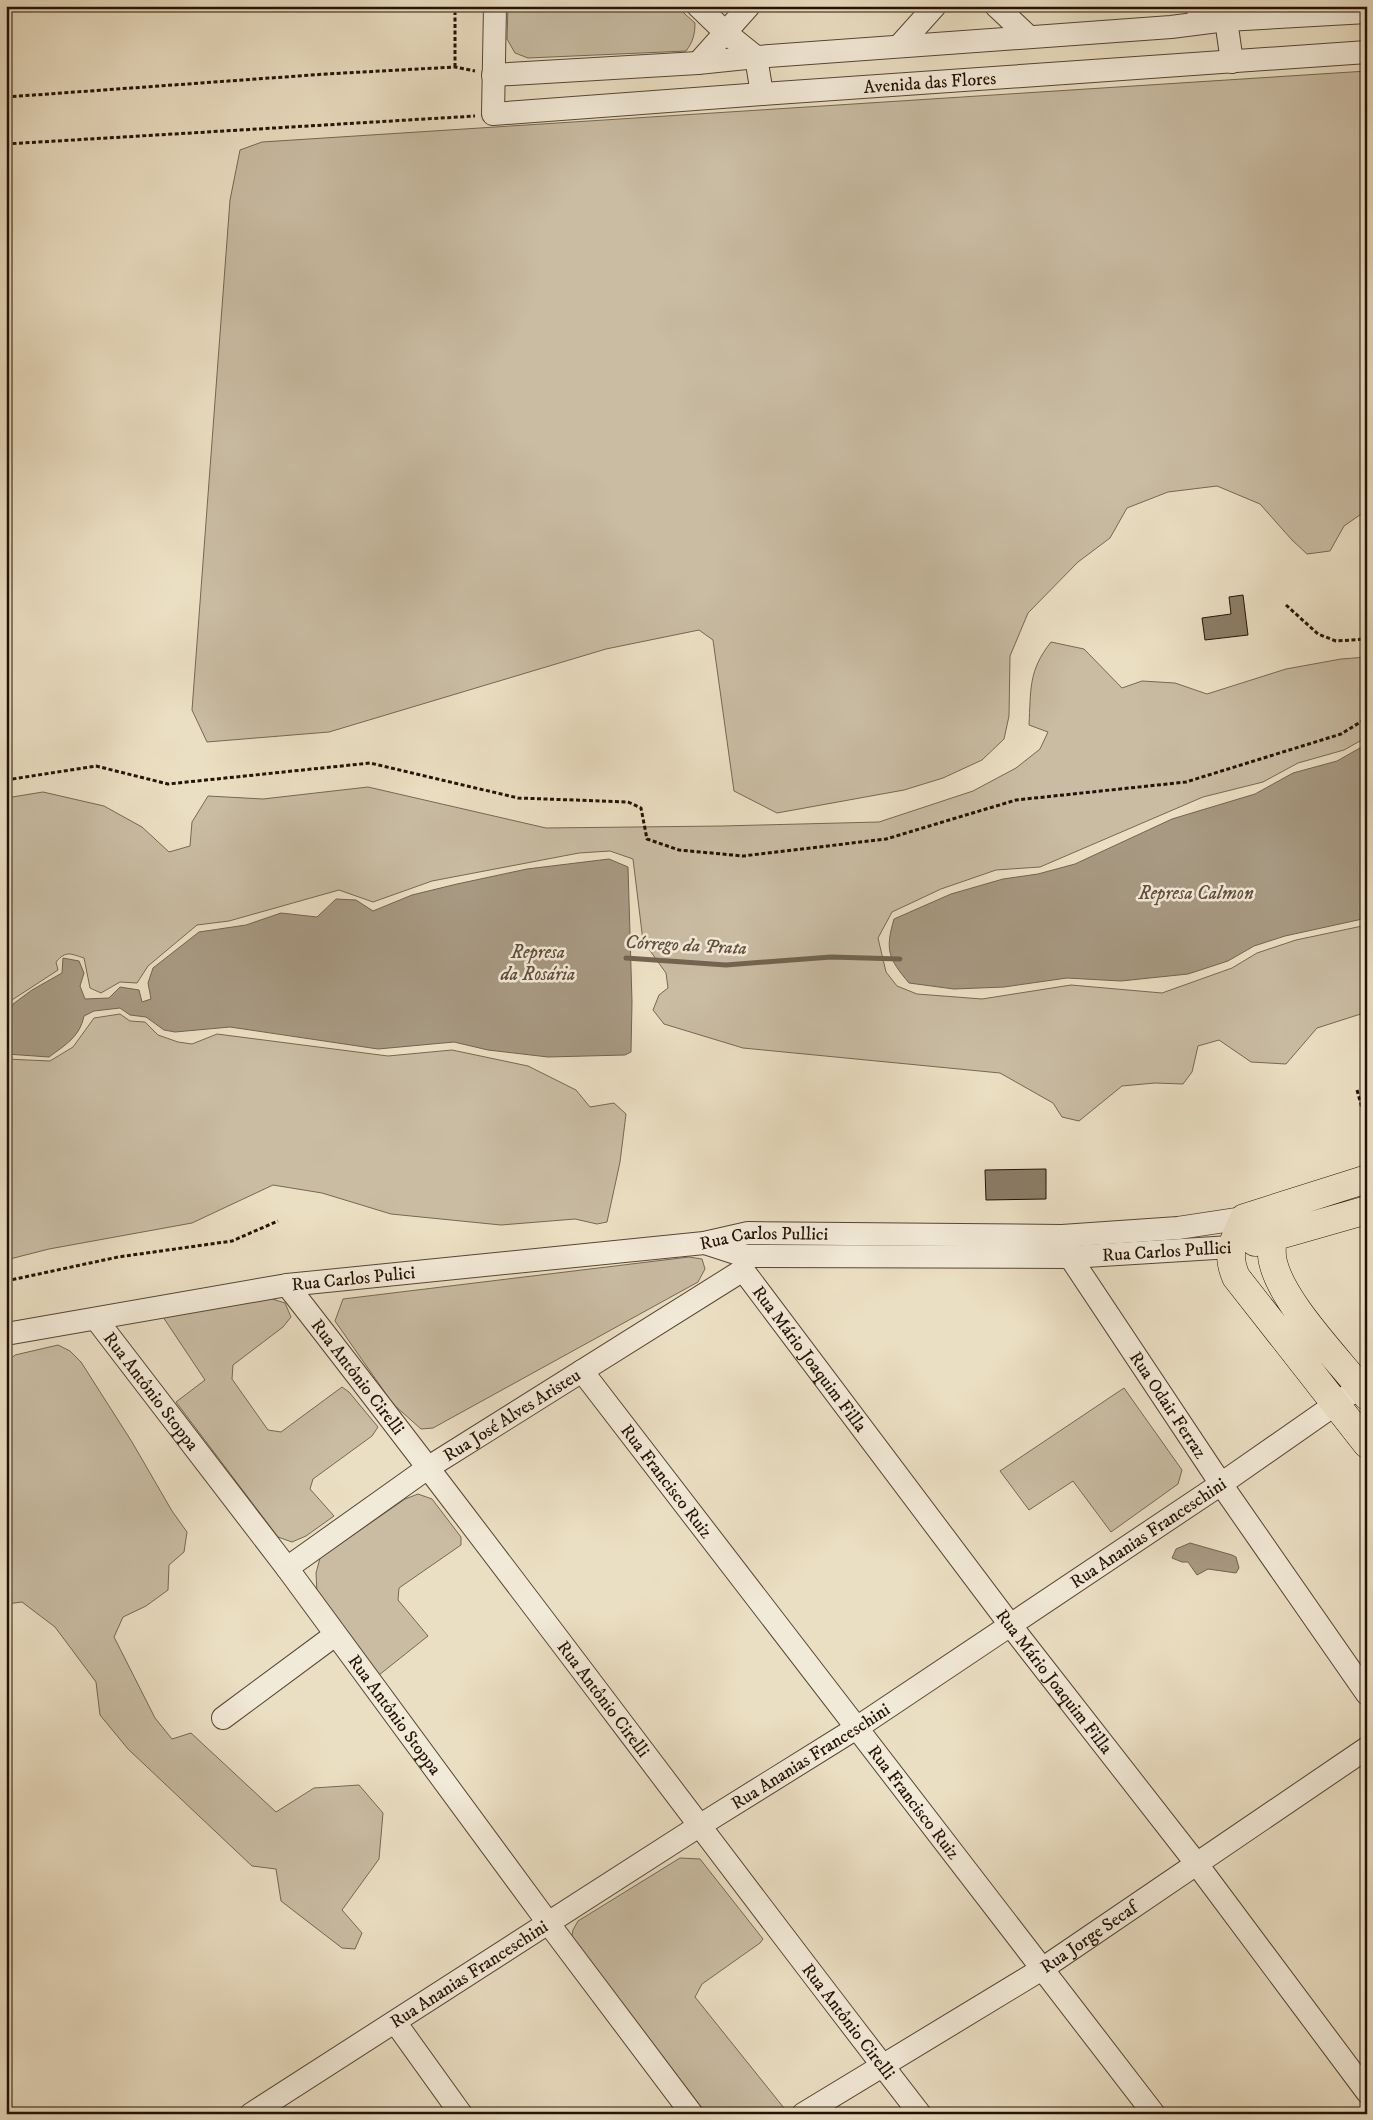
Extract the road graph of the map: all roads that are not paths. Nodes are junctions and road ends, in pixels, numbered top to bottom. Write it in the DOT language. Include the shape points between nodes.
graph roads {
  1 [pos="495,6"];
  2 [pos="698,6"];
  3 [pos="749,6"];
  4 [pos="935,6"];
  5 [pos="996,6"];
  6 [pos="1192,6"];
  7 [pos="1196,6"];
  8 [pos="1367,12"];
  9 [pos="1226,20"];
  10 [pos="1171,27"];
  11 [pos="725,32"];
  12 [pos="1029,37"];
  13 [pos="899,46"];
  14 [pos="1367,52"];
  15 [pos="756,57"];
  16 [pos="1232,62"];
  17 [pos="698,63"];
  18 [pos="493,75"];
  19 [pos="762,94"];
  20 [pos="1367,1179"];
  21 [pos="1367,1210"];
  22 [pos="1244,1218"];
  23 [pos="748,1233"];
  24 [pos="1062,1236"];
  25 [pos="1272,1239"];
  26 [pos="704,1243"];
  27 [pos="1231,1247"];
  28 [pos="1070,1257"];
  29 [pos="744,1263"];
  30 [pos="287,1286"];
  31 [pos="96,1319"];
  32 [pos="6,1334"];
  33 [pos="582,1370"];
  34 [pos="1363,1391"];
  35 [pos="1336,1405"];
  36 [pos="1367,1444"];
  37 [pos="429,1467"];
  38 [pos="1221,1484"];
  39 [pos="287,1568"];
  40 [pos="1011,1626"];
  41 [pos="335,1635"];
  42 [pos="1367,1694"];
  43 [pos="223,1718"];
  44 [pos="858,1727"];
  45 [pos="1367,1748"];
  46 [pos="699,1826"];
  47 [pos="1196,1863"];
  48 [pos="549,1924"];
  49 [pos="1042,1968"];
  50 [pos="395,2022"];
  51 [pos="882,2065"];
  52 [pos="1367,2092"];
  53 [pos="252,2114"];
  54 [pos="461,2114"];
  55 [pos="692,2114"];
  56 [pos="802,2114"];
  57 [pos="920,2114"];
  58 [pos="1154,2114"];
  1 -- 18 [label="street"];
  2 -- 11 [label="street"];
  3 -- 11 [label="street"];
  4 -- 13 [label="street"];
  5 -- 12 [label="street"];
  6 -- 10 [label="street"];
  7 -- 9 [label="street"];
  8 -- 9 [label="street"];
  9 -- 10 [label="street"];
  9 -- 16 [label="street"];
  10 -- 12 [label="street"];
  11 -- 15 [label="street"];
  11 -- 17 [label="street"];
  12 -- 13 [label="street"];
  13 -- 15 [label="street"];
  14 -- 16 [label="street, Avenida das Flores"];
  15 -- 17 [label="street"];
  15 -- 19 [label="street"];
  16 -- 19 [label="street, Avenida das Flores"];
  17 -- 18 [label="street"];
  18 -- 19 [label="street, Avenida das Flores" via="493,114"];
  20 -- 22 [label="main road, Rua Carlos Pullici"];
  21 -- 25 [label="main road, Rua Carlos Pullici"];
  22 -- 24 [label="street, Rua Carlos Pullici" via="1178,1228"];
  22 -- 27 [label="main road"];
  23 -- 24 [label="street, Rua Carlos Pullici"];
  23 -- 26 [label="street, Rua Carlos Pullici"];
  23 -- 29 [label="street"];
  24 -- 28 [label="street, Rua Odair Ferraz"];
  25 -- 27 [label="main road, Rua Carlos Pullici"];
  25 -- 34 [label="main road" via="1272,1261 1281,1284 1306,1321"];
  26 -- 29 [label="street, Rua Carlos Pullici"];
  26 -- 30 [label="street, Rua Carlos Pulici"];
  27 -- 28 [label="street, Rua Carlos Pullici"];
  27 -- 35 [label="main road" via="1230,1262 1236,1277"];
  28 -- 29 [label="street, Rua Carlos Pullici"];
  28 -- 38 [label="street, Rua Odair Ferraz"];
  29 -- 33 [label="street, Rua José Alves Aristeu"];
  29 -- 40 [label="street, Rua Mário Joaquim Filla"];
  30 -- 31 [label="street, Rua Carlos Pulici"];
  30 -- 37 [label="street, Rua Antônio Cirelli"];
  31 -- 32 [label="street, Rua Carlos Pulici"];
  31 -- 39 [label="street, Rua Antônio Stoppa"];
  33 -- 37 [label="street, Rua José Alves Aristeu"];
  33 -- 44 [label="street, Rua Francisco Ruiz"];
  34 -- 35 [label="street, Rua Ananias Franceschini"];
  35 -- 36 [label="main road"];
  35 -- 38 [label="street, Rua Ananias Franceschini"];
  37 -- 39 [label="street, Rua José Alves Aristeu"];
  37 -- 46 [label="street, Rua Antônio Cirelli"];
  38 -- 40 [label="street, Rua Ananias Franceschini"];
  38 -- 42 [label="street, Rua Odair Ferraz"];
  39 -- 41 [label="street, Rua Antônio Stoppa"];
  40 -- 44 [label="street, Rua Ananias Franceschini"];
  40 -- 47 [label="street, Rua Mário Joaquim Filla"];
  41 -- 43 [label="street"];
  41 -- 48 [label="street, Rua Antônio Stoppa"];
  44 -- 46 [label="street, Rua Ananias Franceschini"];
  44 -- 49 [label="street, Rua Francisco Ruiz"];
  45 -- 47 [label="street, Rua Jorge Secaf"];
  46 -- 48 [label="street, Rua Ananias Franceschini"];
  46 -- 51 [label="street, Rua Antônio Cirelli"];
  47 -- 49 [label="street, Rua Jorge Secaf"];
  47 -- 52 [label="street, Rua Mário Joaquim Filla"];
  48 -- 50 [label="street, Rua Ananias Franceschini"];
  48 -- 55 [label="street, Rua Antônio Stoppa"];
  49 -- 51 [label="street, Rua Jorge Secaf"];
  49 -- 58 [label="street, Rua Francisco Ruiz"];
  50 -- 53 [label="street, Rua Ananias Franceschini"];
  50 -- 54 [label="street"];
  51 -- 56 [label="street, Rua Jorge Secaf"];
  51 -- 57 [label="street, Rua Antônio Cirelli"];
}
